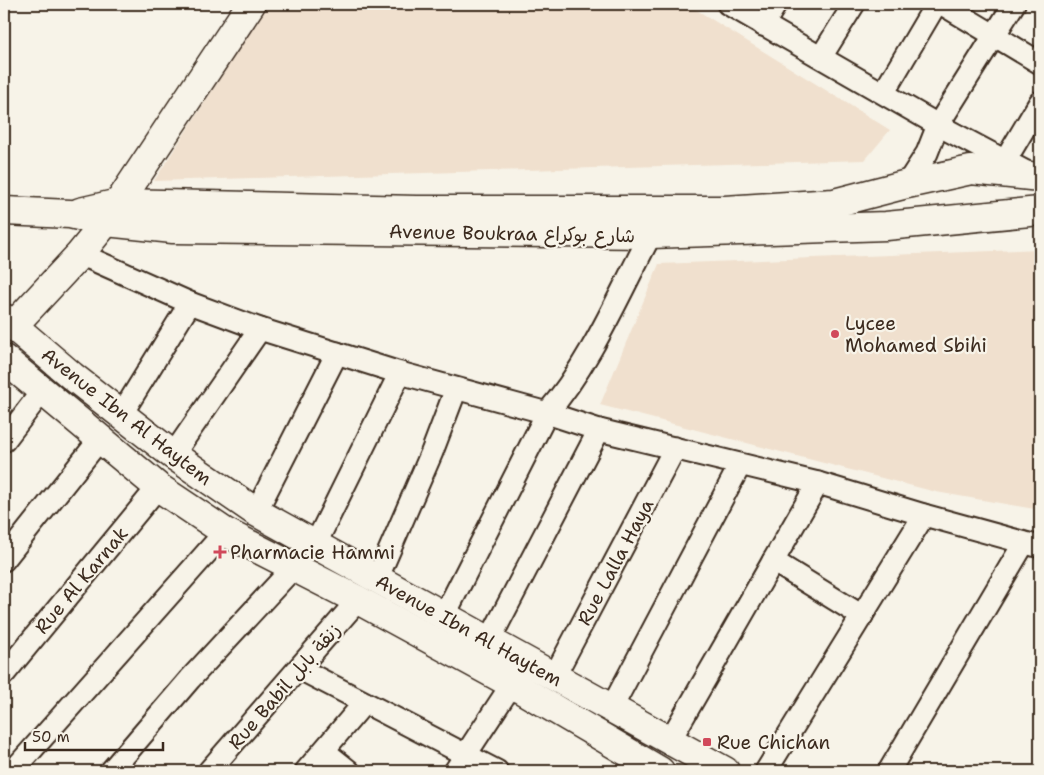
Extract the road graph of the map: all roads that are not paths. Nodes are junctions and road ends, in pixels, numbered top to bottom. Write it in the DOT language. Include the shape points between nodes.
graph roads {
  1 [pos="251,4"];
  2 [pos="728,4"];
  3 [pos="776,4"];
  4 [pos="854,4"];
  5 [pos="936,4"];
  6 [pos="942,4"];
  7 [pos="1014,4"];
  8 [pos="764,25"];
  9 [pos="995,36"];
  10 [pos="821,57"];
  11 [pos="1040,63"];
  12 [pos="884,92"];
  13 [pos="1040,102"];
  14 [pos="938,125"];
  15 [pos="1002,166"];
  16 [pos="972,170"];
  17 [pos="1037,176"];
  18 [pos="940,177"];
  19 [pos="907,184"];
  20 [pos="4,211"];
  21 [pos="1040,211"];
  22 [pos="113,212"];
  23 [pos="965,217"];
  24 [pos="652,234"];
  25 [pos="80,254"];
  26 [pos="190,303"];
  27 [pos="8,322"];
  28 [pos="260,328"];
  29 [pos="337,354"];
  30 [pos="4,359"];
  31 [pos="400,373"];
  32 [pos="456,388"];
  33 [pos="43,390"];
  34 [pos="547,413"];
  35 [pos="121,415"];
  36 [pos="599,430"];
  37 [pos="100,439"];
  38 [pos="4,441"];
  39 [pos="675,448"];
  40 [pos="173,455"];
  41 [pos="740,465"];
  42 [pos="818,483"];
  43 [pos="158,487"];
  44 [pos="256,512"];
  45 [pos="924,515"];
  46 [pos="225,532"];
  47 [pos="315,545"];
  48 [pos="1032,545"];
  49 [pos="4,560"];
  50 [pos="773,561"];
  51 [pos="293,568"];
  52 [pos="376,579"];
  53 [pos="358,600"];
  54 [pos="444,616"];
  55 [pos="862,616"];
  56 [pos="489,642"];
  57 [pos="300,669"];
  58 [pos="4,674"];
  59 [pos="554,677"];
  60 [pos="512,684"];
  61 [pos="364,703"];
  62 [pos="611,709"];
  63 [pos="669,742"];
  64 [pos="324,751"];
  65 [pos="467,754"];
  66 [pos="13,771"];
  67 [pos="111,771"];
  68 [pos="208,771"];
  69 [pos="306,771"];
  70 [pos="349,771"];
  71 [pos="455,771"];
  72 [pos="497,771"];
  73 [pos="660,771"];
  74 [pos="725,771"];
  75 [pos="766,771"];
  76 [pos="889,771"];
  1 -- 22 [label="street"];
  2 -- 8 [label="street"];
  3 -- 8 [label="street"];
  4 -- 10 [label="street"];
  5 -- 12 [label="street"];
  6 -- 9 [label="street"];
  7 -- 9 [label="street"];
  8 -- 10 [label="street"];
  9 -- 11 [label="street"];
  9 -- 14 [label="street"];
  10 -- 12 [label="street"];
  12 -- 14 [label="street"];
  13 -- 15 [label="street"];
  14 -- 15 [label="street"];
  14 -- 19 [label="street" via="927,153"];
  15 -- 16 [label="street"];
  15 -- 17 [label="street"];
  16 -- 18 [label="street"];
  16 -- 23 [label="street" via="983,177 990,195 982,212"];
  18 -- 19 [label="street, Avenue Boukraa شارع بوكراع"];
  18 -- 23 [label="street" via="939,199 943,208"];
  19 -- 22 [label="street, Avenue Boukraa شارع بوكراع" via="834,203 726,210"];
  20 -- 22 [label="street, Avenue Boukraa شارع بوكراع"];
  21 -- 23 [label="street, Avenue Boukraa شارع بوكراع"];
  22 -- 24 [label="street, Avenue Boukraa شارع بوكراع" via="173,229"];
  22 -- 25 [label="street"];
  23 -- 24 [label="street, Avenue Boukraa شارع بوكراع" via="886,226"];
  24 -- 34 [label="street" via="581,367"];
  25 -- 26 [label="street"];
  25 -- 27 [label="street"];
  26 -- 28 [label="street"];
  26 -- 35 [label="street"];
  27 -- 35 [label="street, Avenue Ibn Al Haytem"];
  28 -- 29 [label="street"];
  28 -- 40 [label="street"];
  29 -- 31 [label="street"];
  29 -- 44 [label="street"];
  30 -- 33 [label="street, Avenue Ibn Al Haytem"];
  31 -- 32 [label="street"];
  31 -- 47 [label="street"];
  32 -- 34 [label="street"];
  32 -- 52 [label="street" via="432,452"];
  33 -- 37 [label="street, Avenue Ibn Al Haytem"];
  33 -- 38 [label="street"];
  34 -- 36 [label="street"];
  34 -- 54 [label="street"];
  35 -- 40 [label="street, Avenue Ibn Al Haytem"];
  36 -- 39 [label="street"];
  36 -- 56 [label="street"];
  37 -- 43 [label="street, Avenue Ibn Al Haytem"];
  37 -- 49 [label="street"];
  39 -- 41 [label="street"];
  39 -- 59 [label="street, Rue Lalla Haya"];
  40 -- 44 [label="street, Avenue Ibn Al Haytem"];
  41 -- 42 [label="street"];
  41 -- 62 [label="street"];
  42 -- 45 [label="street"];
  42 -- 50 [label="street"];
  43 -- 46 [label="street, Avenue Ibn Al Haytem"];
  43 -- 58 [label="street, Rue Al Karnak"];
  44 -- 47 [label="street, Avenue Ibn Al Haytem"];
  45 -- 48 [label="street"];
  45 -- 55 [label="street"];
  46 -- 51 [label="street, Avenue Ibn Al Haytem"];
  46 -- 66 [label="street"];
  47 -- 52 [label="street, Avenue Ibn Al Haytem"];
  48 -- 76 [label="street"];
  50 -- 55 [label="street"];
  50 -- 63 [label="street"];
  51 -- 53 [label="street, Avenue Ibn Al Haytem"];
  51 -- 67 [label="street" via="190,679"];
  52 -- 54 [label="street, Avenue Ibn Al Haytem"];
  53 -- 57 [label="street, Rue Babil زنقة بابل"];
  53 -- 60 [label="street, Avenue Ibn Al Haytem"];
  54 -- 56 [label="street, Avenue Ibn Al Haytem"];
  55 -- 75 [label="street"];
  56 -- 59 [label="street, Avenue Ibn Al Haytem"];
  57 -- 61 [label="street"];
  57 -- 68 [label="street, Rue Babil زنقة بابل"];
  59 -- 62 [label="street, Avenue Ibn Al Haytem"];
  60 -- 65 [label="street"];
  60 -- 73 [label="street, Avenue Ibn Al Haytem"];
  61 -- 64 [label="street"];
  61 -- 65 [label="street"];
  62 -- 63 [label="street, Avenue Ibn Al Haytem"];
  63 -- 74 [label="street, Avenue Ibn Al Haytem"];
  64 -- 69 [label="street"];
  64 -- 70 [label="street"];
  65 -- 71 [label="street"];
  65 -- 72 [label="street"];
}
